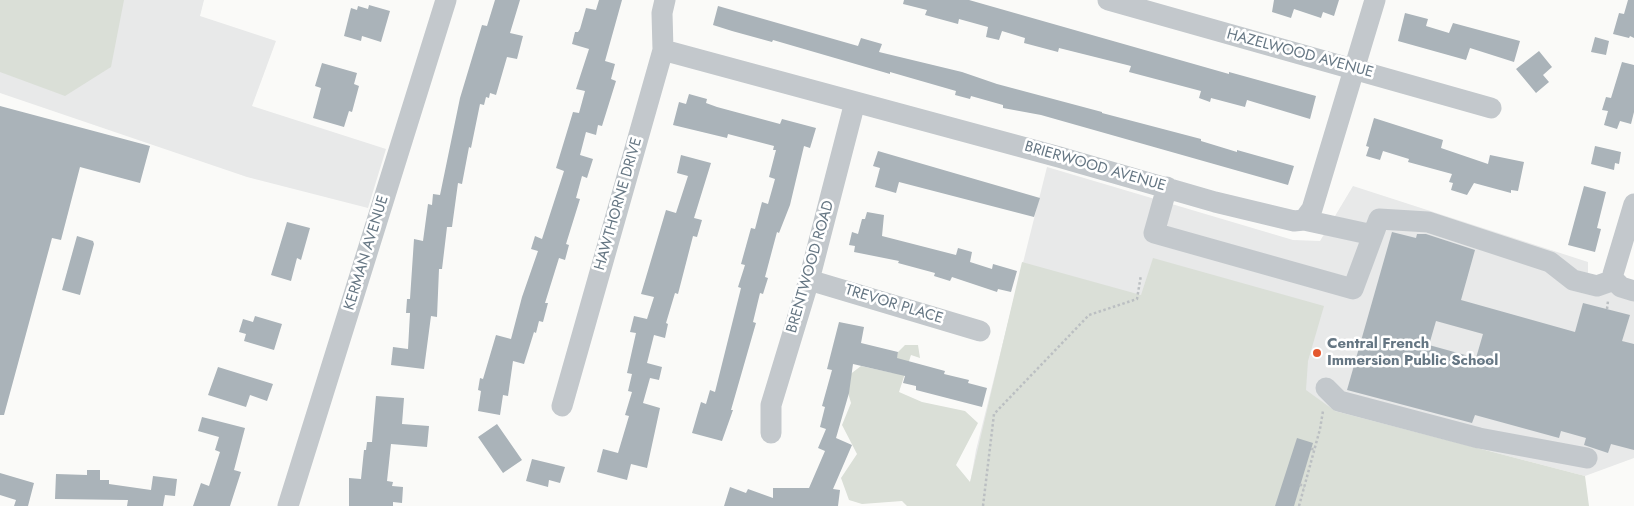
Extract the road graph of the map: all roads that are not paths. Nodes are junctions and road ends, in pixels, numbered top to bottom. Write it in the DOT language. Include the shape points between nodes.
graph roads {
  1 [pos="446,0"];
  2 [pos="665,0"];
  3 [pos="1108,0"];
  4 [pos="1375,0"];
  5 [pos="663,50"];
  6 [pos="1353,69"];
  7 [pos="855,102"];
  8 [pos="1491,108"];
  9 [pos="1167,188"];
  10 [pos="1634,204"];
  11 [pos="1304,220"];
  12 [pos="1372,235"];
  13 [pos="809,280"];
  14 [pos="1611,290"];
  15 [pos="1634,291"];
  16 [pos="980,331"];
  17 [pos="1326,388"];
  18 [pos="562,406"];
  19 [pos="771,433"];
  20 [pos="1587,458"];
  21 [pos="288,506"];
  1 -- 21 [label="street, KERMAN AVENUE"];
  2 -- 5 [label="street, HAWTHORNE DRIVE"];
  3 -- 6 [label="street, HAZELWOOD AVENUE"];
  4 -- 6 [label="street"];
  5 -- 7 [label="street, BRIERWOOD AVENUE"];
  5 -- 18 [label="street, HAWTHORNE DRIVE"];
  6 -- 8 [label="street, HAZELWOOD AVENUE"];
  6 -- 11 [label="street" via="1312,209"];
  7 -- 9 [label="street, BRIERWOOD AVENUE"];
  7 -- 13 [label="street, BRENTWOOD ROAD"];
  9 -- 11 [label="street, BRIERWOOD AVENUE" via="1286,220"];
  9 -- 12 [label="street" via="1154,233 1353,289"];
  10 -- 14 [label="street"];
  11 -- 12 [label="street, BRIERWOOD AVENUE"];
  12 -- 14 [label="street" via="1379,218 1428,222 1550,262 1572,280"];
  13 -- 16 [label="street, TREVOR PLACE"];
  13 -- 19 [label="street, BRENTWOOD ROAD" via="770,405"];
  14 -- 15 [label="street" via="1621,287"];
  17 -- 20 [label="street" via="1339,400 1478,438"];
}
